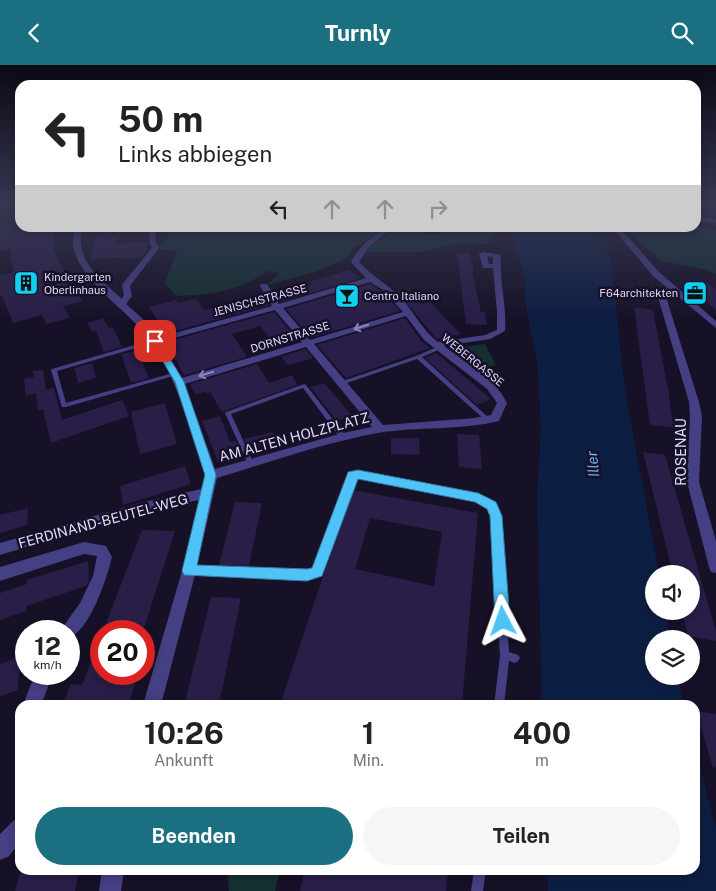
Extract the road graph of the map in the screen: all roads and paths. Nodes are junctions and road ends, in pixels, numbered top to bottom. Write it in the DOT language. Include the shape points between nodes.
graph roads {
  1 [pos="76,243"];
  2 [pos="153,243"];
  3 [pos="371,243"];
  4 [pos="628,243"];
  5 [pos="489,253"];
  6 [pos="371,279"];
  7 [pos="264,286"];
  8 [pos="674,289"];
  9 [pos="121,304"];
  10 [pos="277,307"];
  11 [pos="408,313"];
  12 [pos="716,325"];
  13 [pos="155,341"];
  14 [pos="309,343"];
  15 [pos="437,347"];
  16 [pos="418,357"];
  17 [pos="177,378"];
  18 [pos="342,383"];
  19 [pos="488,420"];
  20 [pos="380,429"];
  21 [pos="343,437"];
  22 [pos="251,464"];
  23 [pos="211,475"];
  24 [pos="206,493"];
  25 [pos="0,549"];
  26 [pos="716,567"];
  27 [pos="189,571"];
  28 [pos="0,574"];
  29 [pos="77,620"];
  30 [pos="40,685"];
  31 [pos="34,700"];
  32 [pos="153,700"];
  33 [pos="500,700"];
  34 [pos="15,833"];
  35 [pos="0,849"];
  36 [pos="113,875"];
  37 [pos="479,875"];
  38 [pos="110,891"];
  39 [pos="477,891"];
  1 -- 9 [label="street" via="90,274"];
  2 -- 9 [label="street" via="156,248 128,282 128,299"];
  3 -- 6 [label="street, WEBERGASSE" via="355,262"];
  4 -- 8 [label="street"];
  5 -- 15 [label="street" via="497,255 503,319 501,331"];
  6 -- 10 [label="street, JENISCHSTRASSE"];
  6 -- 11 [label="street, WEBERGASSE" via="385,287"];
  7 -- 10 [label="street"];
  8 -- 12 [label="street"];
  8 -- 26 [label="street, ROSENAU" via="661,294 694,401 693,482"];
  9 -- 13 [label="street"];
  10 -- 13 [label="street, JENISCHSTRASSE"];
  10 -- 14 [label="street"];
  11 -- 14 [label="street, DORNSTRASSE, one-way"];
  11 -- 15 [label="street, WEBERGASSE"];
  13 -- 17 [label="street"];
  13 -- 17 [label="lane" via="54,369 64,406"];
  14 -- 17 [label="street, DORNSTRASSE, one-way"];
  14 -- 18 [label="street"];
  15 -- 16 [label="lane"];
  15 -- 19 [label="street, WEBERGASSE" via="492,387 500,397 500,409 495,418"];
  16 -- 18 [label="lane"];
  16 -- 19 [label="lane"];
  17 -- 23 [label="street"];
  18 -- 20 [label="street"];
  19 -- 20 [label="street, AM ALTEN HOLZPLATZ"];
  20 -- 21 [label="street, AM ALTEN HOLZPLATZ"];
  21 -- 22 [label="street, AM ALTEN HOLZPLATZ"];
  21 -- 22 [label="lane" via="304,386 228,413"];
  22 -- 23 [label="street, AM ALTEN HOLZPLATZ"];
  23 -- 24 [label="street"];
  24 -- 25 [label="street, FERDINAND-BEUTEL-WEG" via="140,508"];
  24 -- 27 [label="street"];
  27 -- 32 [label="street"];
  27 -- 33 [label="lane" via="307,575 317,572 352,475 478,498 492,506 496,516 510,657"];
  28 -- 29 [label="street" via="84,548 101,550 105,557 100,576 86,608"];
  30 -- 31 [label="street"];
  34 -- 35 [label="street"];
  36 -- 38 [label="street"];
  37 -- 39 [label="lane"];
}
